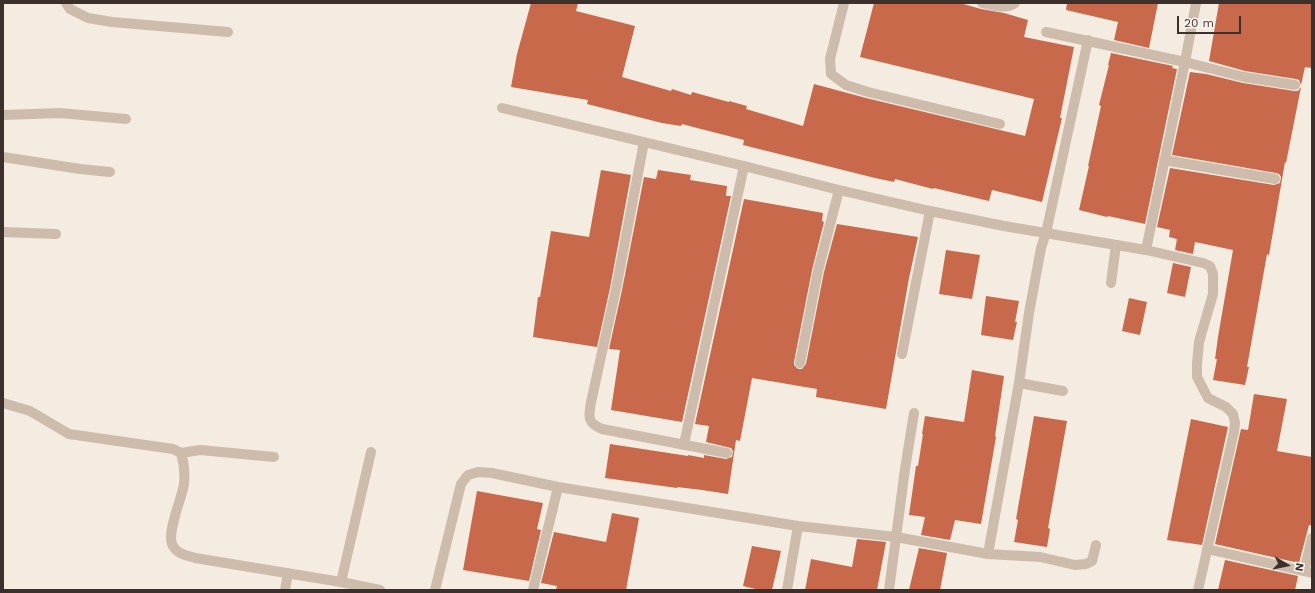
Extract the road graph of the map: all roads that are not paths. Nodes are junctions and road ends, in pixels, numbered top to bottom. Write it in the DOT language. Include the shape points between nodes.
graph roads {
  1 [pos="66,3"];
  2 [pos="844,3"];
  3 [pos="982,3"];
  4 [pos="1015,3"];
  5 [pos="1196,3"];
  6 [pos="228,32"];
  7 [pos="1046,32"];
  8 [pos="1088,40"];
  9 [pos="1185,62"];
  10 [pos="1296,85"];
  11 [pos="502,108"];
  12 [pos="3,115"];
  13 [pos="126,120"];
  14 [pos="1000,124"];
  15 [pos="644,142"];
  16 [pos="3,157"];
  17 [pos="1164,160"];
  18 [pos="744,166"];
  19 [pos="110,172"];
  20 [pos="1274,179"];
  21 [pos="839,190"];
  22 [pos="930,211"];
  23 [pos="3,232"];
  24 [pos="1046,233"];
  25 [pos="56,234"];
  26 [pos="1116,246"];
  27 [pos="1146,250"];
  28 [pos="1111,283"];
  29 [pos="902,354"];
  30 [pos="800,362"];
  31 [pos="1019,383"];
  32 [pos="1063,391"];
  33 [pos="3,403"];
  34 [pos="914,413"];
  35 [pos="684,444"];
  36 [pos="371,452"];
  37 [pos="181,453"];
  38 [pos="727,453"];
  39 [pos="274,457"];
  40 [pos="558,487"];
  41 [pos="798,526"];
  42 [pos="896,537"];
  43 [pos="1312,538"];
  44 [pos="1096,545"];
  45 [pos="1207,549"];
  46 [pos="988,554"];
  47 [pos="1308,572"];
  48 [pos="288,573"];
  49 [pos="341,582"];
  50 [pos="285,590"];
  51 [pos="380,590"];
  52 [pos="434,590"];
  53 [pos="532,590"];
  54 [pos="787,590"];
  55 [pos="889,590"];
  56 [pos="1198,590"];
  1 -- 6 [label="street" via="70,9 88,18"];
  2 -- 14 [label="street" via="830,58 832,74 846,84 868,92"];
  3 -- 4 [label="street" via="999,7"];
  5 -- 9 [label="street"];
  7 -- 8 [label="street"];
  8 -- 9 [label="street"];
  8 -- 24 [label="street"];
  9 -- 10 [label="street" via="1244,77"];
  9 -- 17 [label="street"];
  11 -- 15 [label="street"];
  12 -- 13 [label="street" via="60,113"];
  15 -- 18 [label="street"];
  15 -- 35 [label="street" via="589,418 593,425 602,429"];
  16 -- 19 [label="street"];
  17 -- 20 [label="street"];
  17 -- 27 [label="street"];
  18 -- 21 [label="street"];
  18 -- 35 [label="street"];
  21 -- 22 [label="street"];
  21 -- 30 [label="street" via="818,271"];
  22 -- 24 [label="street"];
  22 -- 29 [label="street"];
  23 -- 25 [label="street"];
  24 -- 26 [label="street"];
  24 -- 31 [label="street" via="1029,313"];
  26 -- 27 [label="street"];
  26 -- 28 [label="street"];
  27 -- 45 [label="street" via="1203,263 1210,266 1213,274 1213,294 1199,342 1197,377 1208,398 1226,407 1233,414 1235,422"];
  31 -- 32 [label="street"];
  31 -- 46 [label="street"];
  33 -- 37 [label="street" via="30,411 69,434 173,448"];
  34 -- 42 [label="street"];
  35 -- 38 [label="street"];
  36 -- 49 [label="street"];
  37 -- 39 [label="street" via="200,450"];
  37 -- 48 [label="street" via="184,463 184,484 171,532 172,544 178,552 195,558"];
  40 -- 41 [label="street"];
  40 -- 52 [label="street" via="492,473 478,472 468,475 461,484"];
  40 -- 53 [label="street"];
  41 -- 42 [label="street"];
  41 -- 54 [label="street"];
  42 -- 46 [label="street"];
  42 -- 55 [label="street"];
  43 -- 47 [label="street"];
  44 -- 46 [label="street" via="1092,561 1075,565 1040,557"];
  45 -- 47 [label="street"];
  45 -- 56 [label="street"];
  48 -- 49 [label="street"];
  48 -- 50 [label="street"];
  49 -- 51 [label="street"];
}
